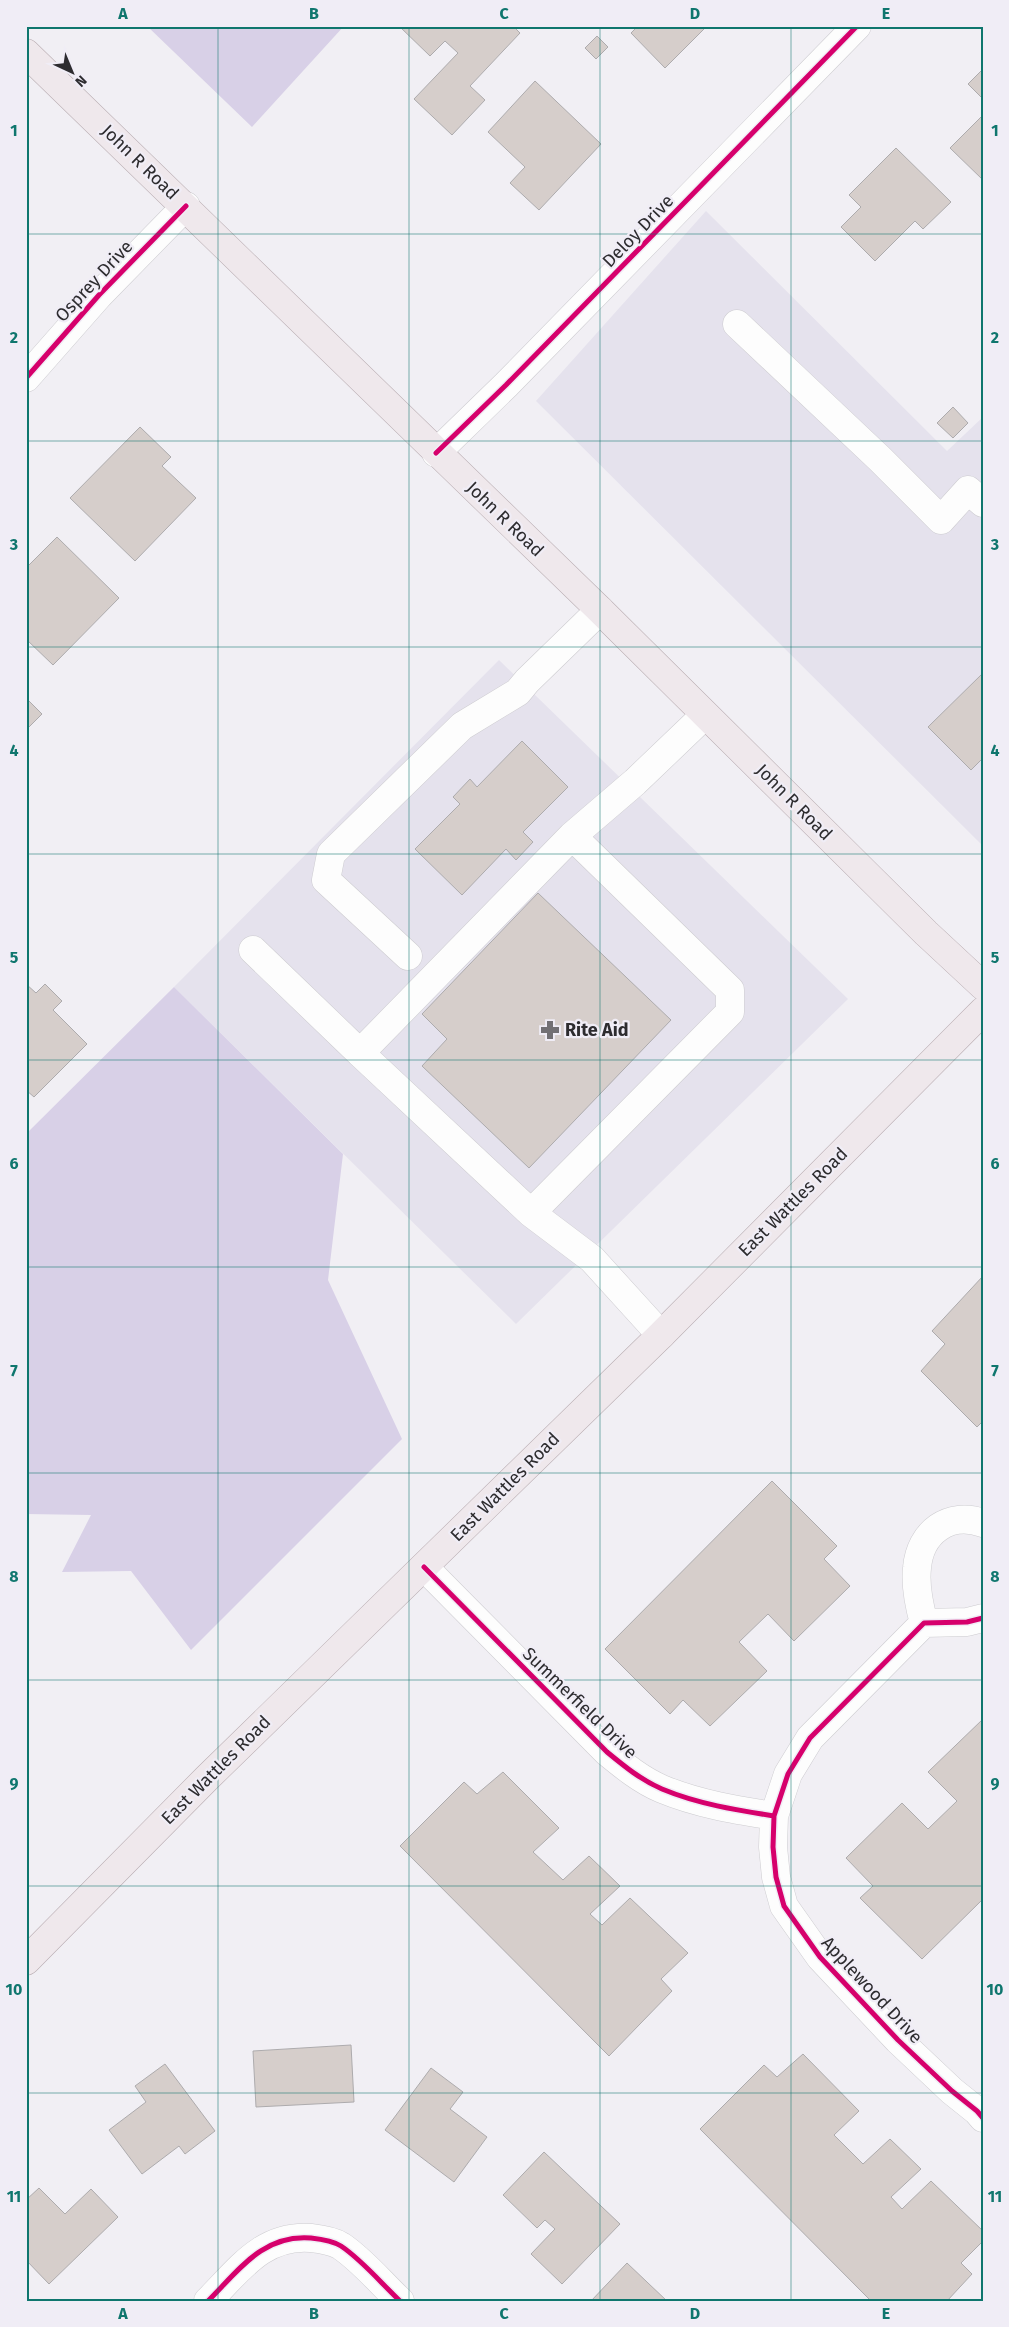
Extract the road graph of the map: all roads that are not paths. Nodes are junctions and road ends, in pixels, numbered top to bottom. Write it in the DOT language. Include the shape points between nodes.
graph roads {
  1 [pos="857,26"];
  2 [pos="26,53"];
  3 [pos="186,206"];
  4 [pos="737,324"];
  5 [pos="26,378"];
  6 [pos="436,453"];
  7 [pos="983,503"];
  8 [pos="600,610"];
  9 [pos="705,714"];
  10 [pos="572,836"];
  11 [pos="253,950"];
  12 [pos="408,956"];
  13 [pos="983,986"];
  14 [pos="983,1011"];
  15 [pos="360,1052"];
  16 [pos="531,1213"];
  17 [pos="661,1334"];
  18 [pos="983,1523"];
  19 [pos="424,1567"];
  20 [pos="983,1618"];
  21 [pos="924,1623"];
  22 [pos="774,1816"];
  23 [pos="30,1948"];
  24 [pos="981,2112"];
  25 [pos="208,2301"];
  26 [pos="400,2301"];
  1 -- 6 [label="street, Deloy Drive"];
  2 -- 3 [label="main road, John R Road"];
  3 -- 5 [label="street, Osprey Drive" via="99,295"];
  3 -- 6 [label="main road, John R Road"];
  4 -- 7 [label="street" via="941,520 968,490"];
  6 -- 8 [label="main road, John R Road"];
  8 -- 9 [label="main road, John R Road"];
  8 -- 12 [label="street" via="518,692 462,726 330,854 326,880"];
  9 -- 10 [label="street" via="635,782"];
  9 -- 13 [label="main road, John R Road"];
  10 -- 15 [label="street"];
  10 -- 16 [label="street" via="730,990 730,1012"];
  11 -- 15 [label="street"];
  14 -- 17 [label="main road, East Wattles Road"];
  15 -- 16 [label="street"];
  16 -- 17 [label="street" via="592,1259"];
  17 -- 19 [label="main road, East Wattles Road"];
  18 -- 21 [label="street" via="970,1519 954,1520 939,1526 928,1537 917,1568"];
  19 -- 22 [label="street, Summerfield Drive" via="607,1752 632,1772 660,1788 710,1806"];
  19 -- 23 [label="main road, East Wattles Road"];
  20 -- 21 [label="street" via="967,1622"];
  21 -- 22 [label="street, Applewood Drive" via="810,1738 788,1774"];
  22 -- 24 [label="street, Applewood Drive" via="776,1877 784,1906 814,1950 898,2040 952,2092"];
  25 -- 26 [label="street" via="257,2252 274,2242 295,2237 316,2238 339,2245"];
}
